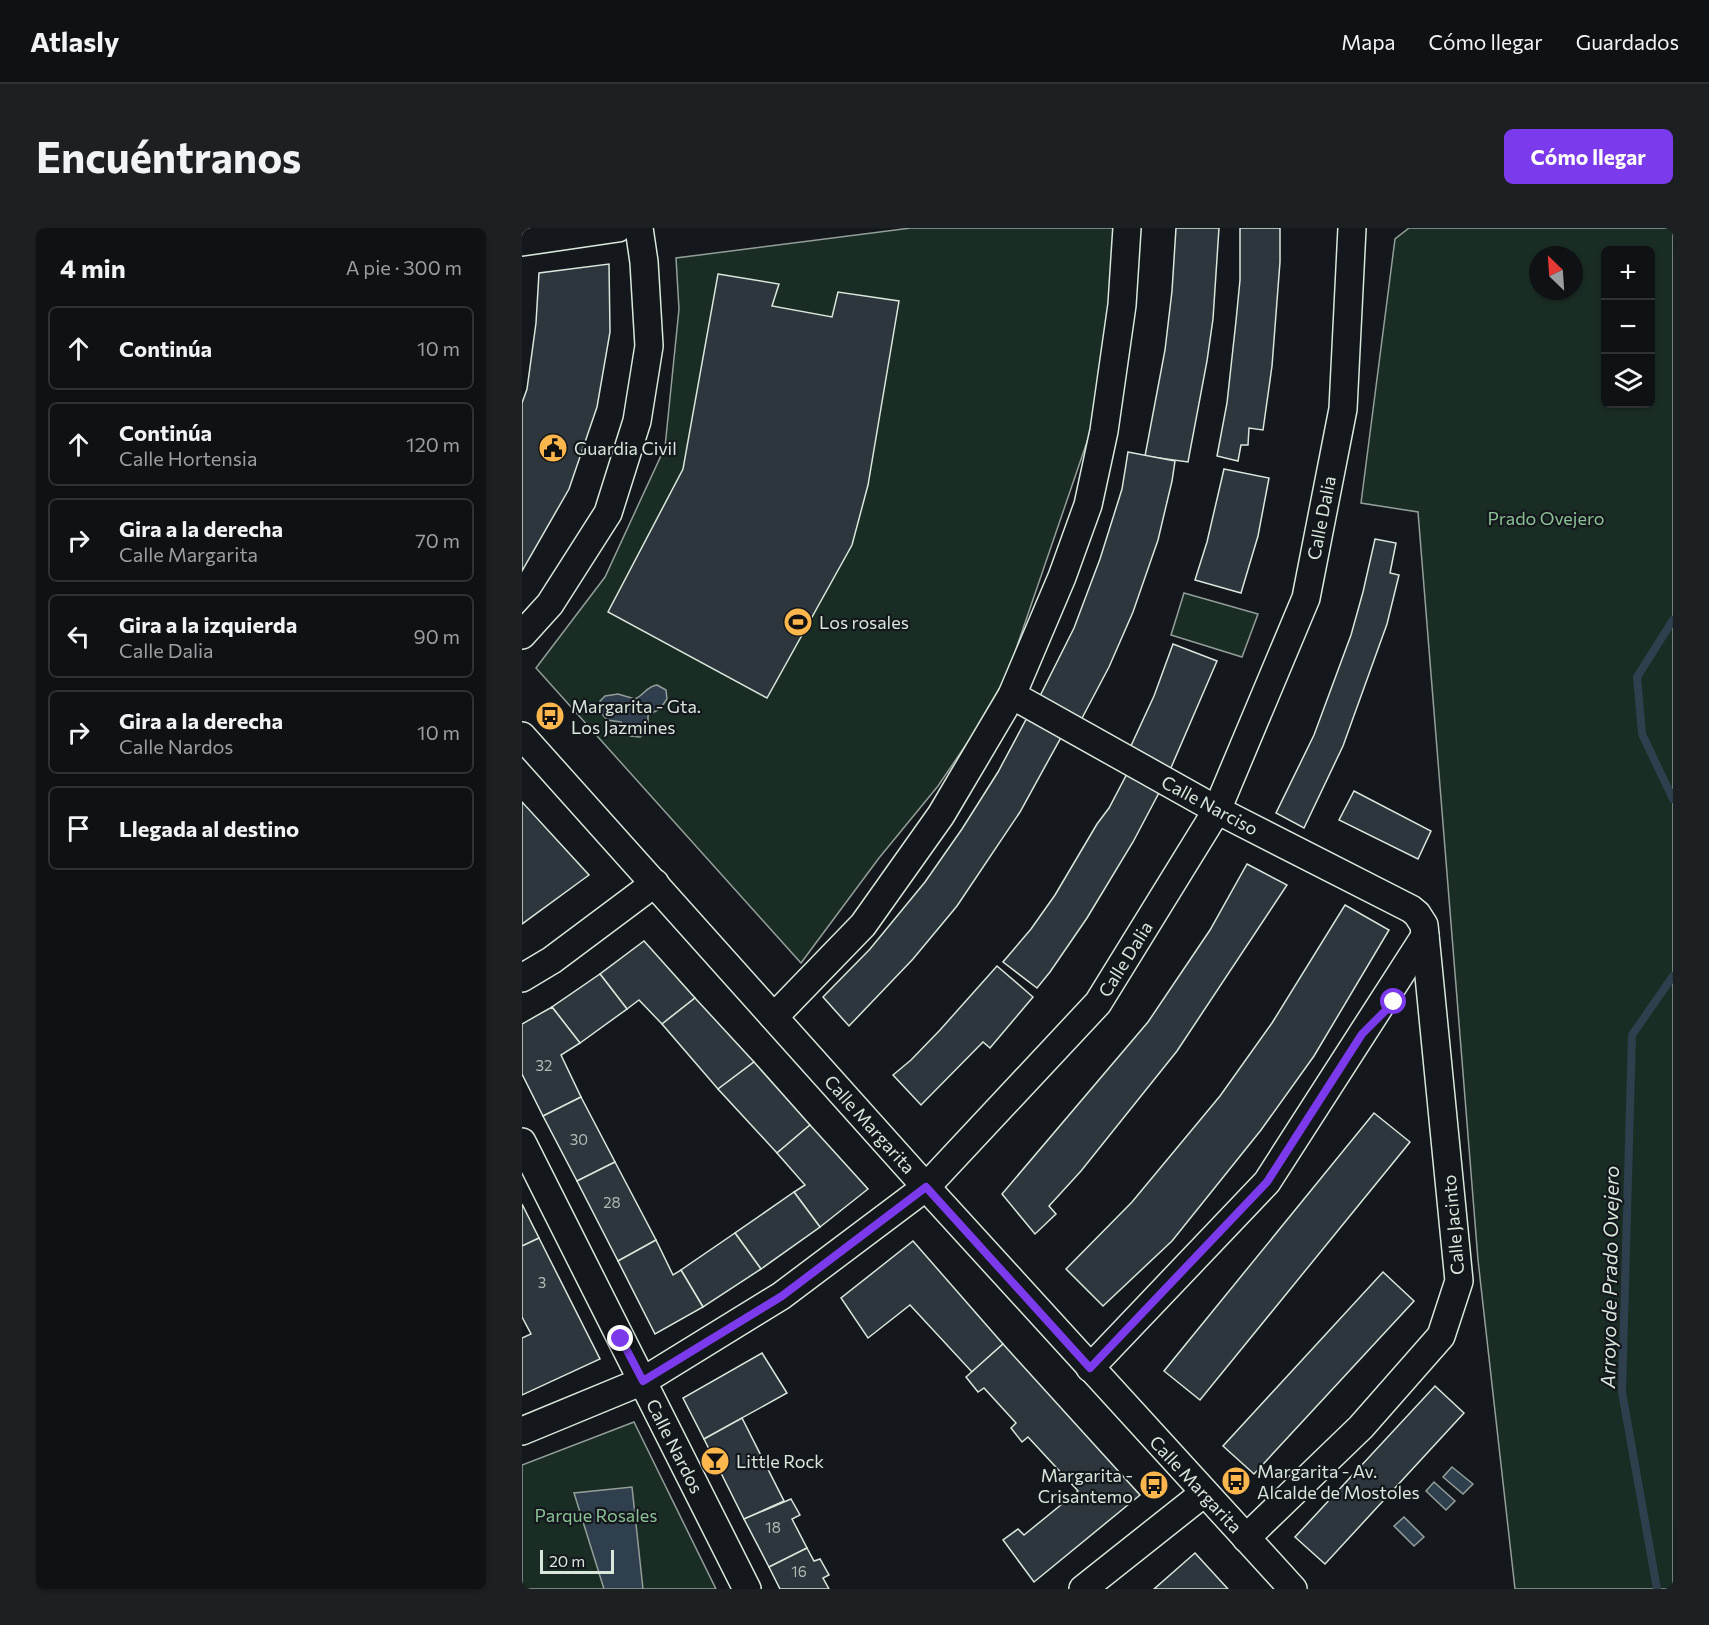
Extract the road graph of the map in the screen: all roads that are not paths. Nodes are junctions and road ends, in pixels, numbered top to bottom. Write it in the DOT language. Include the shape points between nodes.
graph roads {
  1 [pos="618,228"];
  2 [pos="639,228"];
  3 [pos="1127,228"];
  4 [pos="1352,228"];
  5 [pos="522,242"];
  6 [pos="522,635"];
  7 [pos="1012,695"];
  8 [pos="522,736"];
  9 [pos="1217,810"];
  10 [pos="655,883"];
  11 [pos="1411,909"];
  12 [pos="1425,936"];
  13 [pos="522,978"];
  14 [pos="774,1017"];
  15 [pos="1433,1021"];
  16 [pos="1362,1034"];
  17 [pos="522,1142"];
  18 [pos="926,1187"];
  19 [pos="1090,1368"];
  20 [pos="643,1381"];
  21 [pos="522,1431"];
  22 [pos="1204,1493"];
  23 [pos="1246,1538"];
  24 [pos="747,1589"];
  25 [pos="1083,1589"];
  26 [pos="1293,1589"];
  1 -- 5 [label="street"];
  2 -- 6 [label="street" via="649,346 637,421 608,513 550,604"];
  3 -- 7 [label="street" via="1122,305 1106,419 1088,505"];
  4 -- 9 [label="street, Calle Dalia" via="1343,409 1306,598"];
  7 -- 9 [label="street, Calle Narciso"];
  7 -- 14 [label="street" via="941,815 863,925"];
  8 -- 10 [label="street, Calle Margarita"];
  9 -- 11 [label="street, Calle Narciso"];
  9 -- 18 [label="street, Calle Dalia" via="1098,1003"];
  10 -- 13 [label="street"];
  10 -- 14 [label="street, Calle Margarita"];
  11 -- 12 [label="street, Calle Jacinto" via="1421,919"];
  12 -- 15 [label="street, Calle Jacinto"];
  12 -- 16 [label="street"];
  14 -- 18 [label="street, Calle Margarita"];
  15 -- 16 [label="street" via="1417,1000 1402,997"];
  15 -- 23 [label="street, Calle Jacinto" via="1459,1281 1441,1336 1361,1427"];
  16 -- 19 [label="street" via="1267,1182"];
  17 -- 20 [label="street, Calle Nardos"];
  18 -- 19 [label="street, Calle Margarita"];
  18 -- 20 [label="street, Calle Dalia" via="782,1296"];
  19 -- 22 [label="street, Calle Margarita"];
  20 -- 21 [label="street, Calle Dalia"];
  20 -- 24 [label="street, Calle Nardos"];
  22 -- 23 [label="street, Calle Margarita"];
  22 -- 25 [label="street"];
  23 -- 26 [label="street, Calle Margarita"];
}
